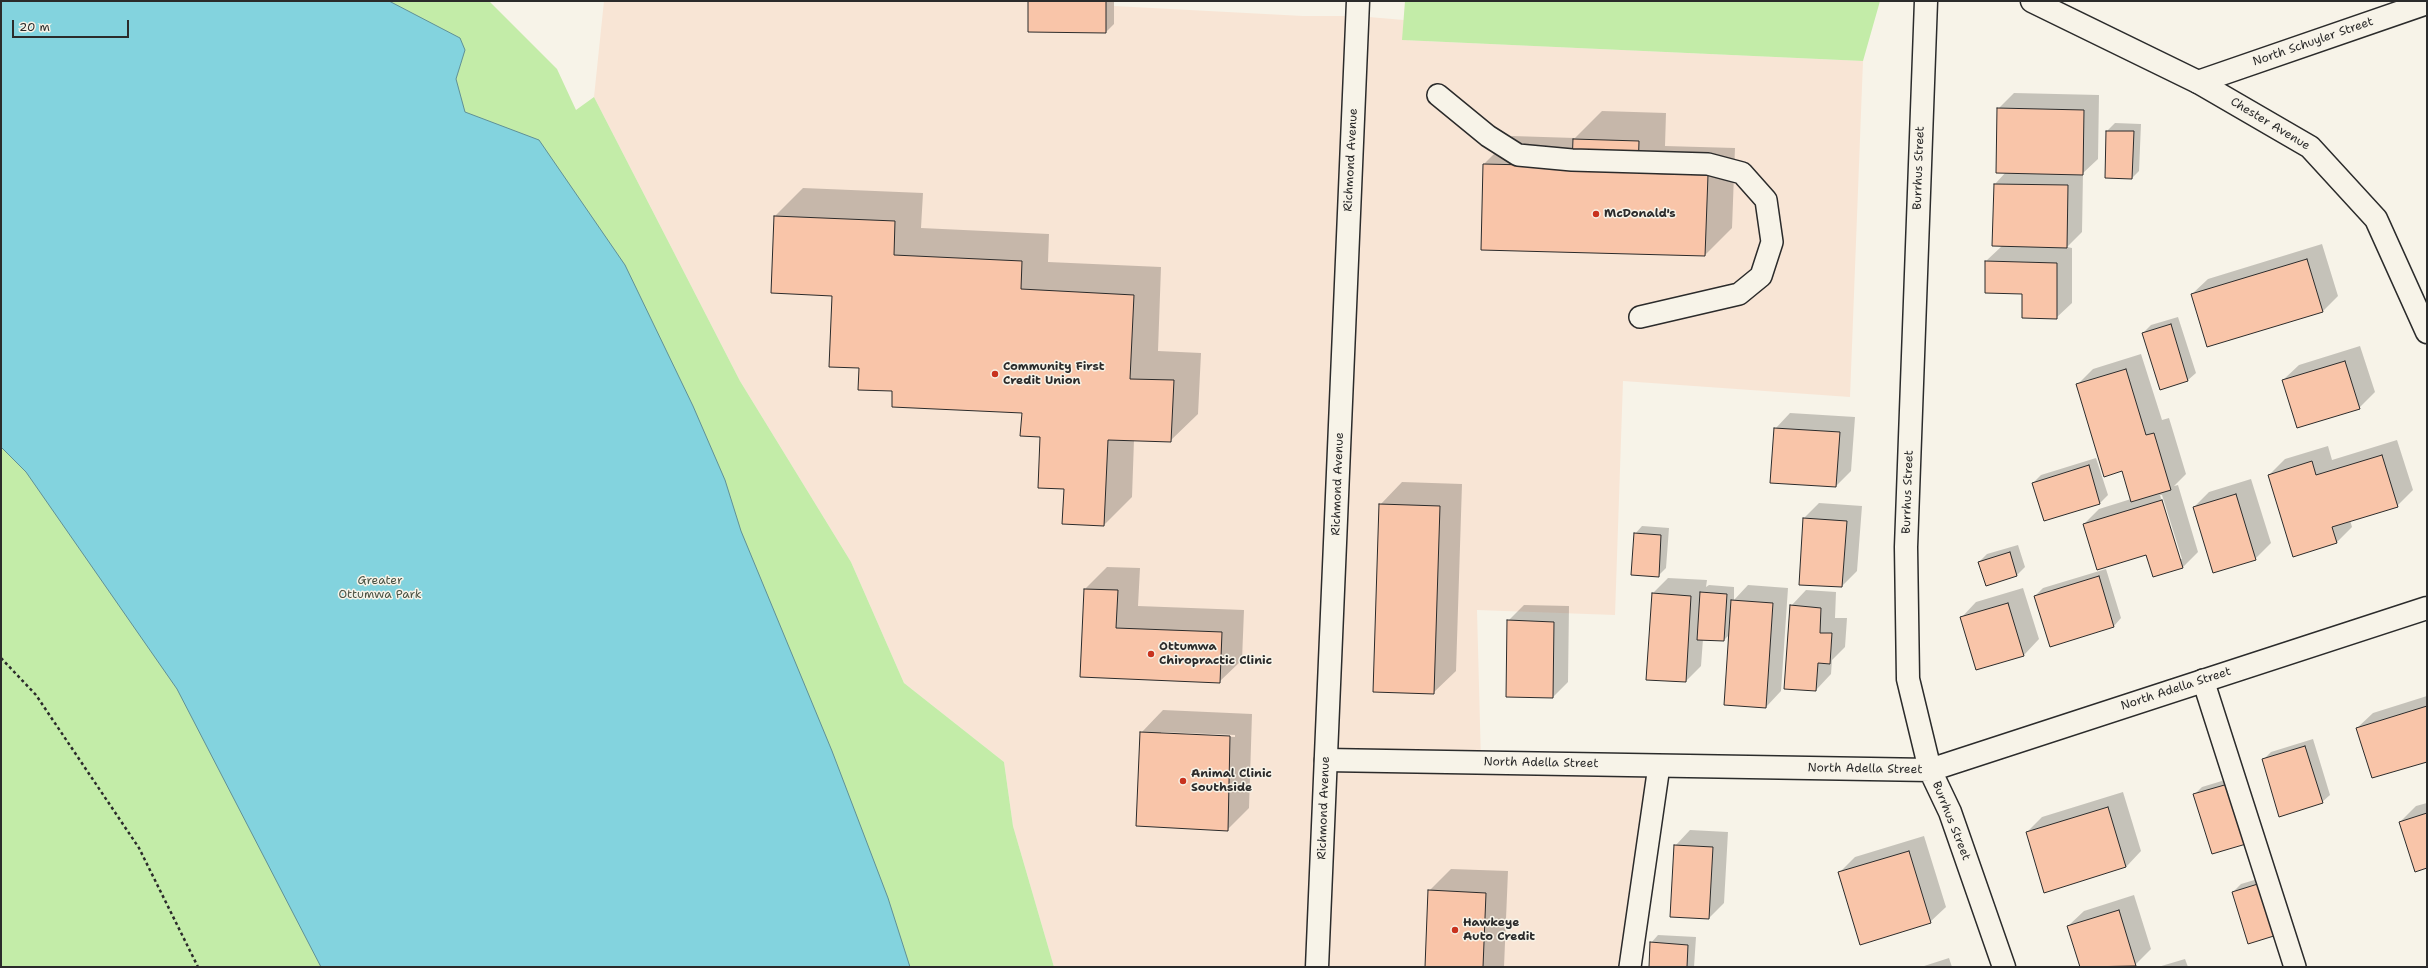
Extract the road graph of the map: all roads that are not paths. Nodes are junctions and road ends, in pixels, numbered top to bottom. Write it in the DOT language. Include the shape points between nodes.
graph roads {
  1 [pos="1358,1"];
  2 [pos="1926,1"];
  3 [pos="2032,1"];
  4 [pos="2427,3"];
  5 [pos="2198,82"];
  6 [pos="1438,95"];
  7 [pos="1640,317"];
  8 [pos="2427,332"];
  9 [pos="2427,608"];
  10 [pos="2203,680"];
  11 [pos="1326,760"];
  12 [pos="1659,766"];
  13 [pos="1930,770"];
  14 [pos="1317,967"];
  15 [pos="1630,967"];
  16 [pos="2004,967"];
  17 [pos="2295,967"];
  1 -- 11 [label="street, Richmond Avenue"];
  2 -- 13 [label="street, Burrhus Street" via="1905,580 1908,679"];
  3 -- 5 [label="street, Chester Avenue"];
  4 -- 5 [label="street, North Schuyler Street"];
  5 -- 8 [label="street, Chester Avenue" via="2310,147 2376,220"];
  6 -- 7 [label="lane" via="1488,136 1518,155 1572,160 1708,164 1742,173 1766,200 1772,242 1761,276 1739,294"];
  9 -- 10 [label="street, North Adella Street"];
  10 -- 13 [label="street, North Adella Street"];
  10 -- 17 [label="lane"];
  11 -- 12 [label="street, North Adella Street"];
  11 -- 14 [label="street, Richmond Avenue"];
  12 -- 13 [label="street, North Adella Street"];
  12 -- 15 [label="lane"];
  13 -- 16 [label="street, Burrhus Street" via="1950,812"];
}
